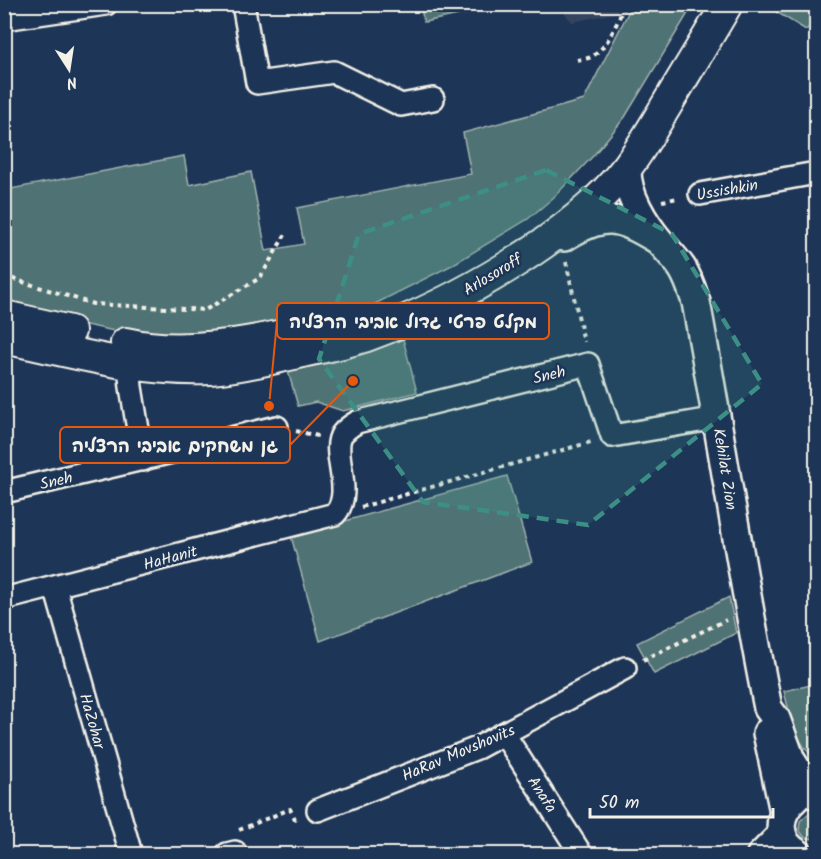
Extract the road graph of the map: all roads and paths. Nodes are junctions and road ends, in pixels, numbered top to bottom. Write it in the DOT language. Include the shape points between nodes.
graph roads {
  1 [pos="106,4"];
  2 [pos="243,4"];
  3 [pos="625,4"];
  4 [pos="708,4"];
  5 [pos="727,4"];
  6 [pos="4,19"];
  7 [pos="577,60"];
  8 [pos="433,99"];
  9 [pos="627,168"];
  10 [pos="816,173"];
  11 [pos="700,194"];
  12 [pos="637,206"];
  13 [pos="285,235"];
  14 [pos="561,239"];
  15 [pos="659,241"];
  16 [pos="504,268"];
  17 [pos="4,276"];
  18 [pos="4,316"];
  19 [pos="4,338"];
  20 [pos="588,364"];
  21 [pos="129,365"];
  22 [pos="717,418"];
  23 [pos="277,427"];
  24 [pos="612,436"];
  25 [pos="339,441"];
  26 [pos="142,460"];
  27 [pos="4,492"];
  28 [pos="335,514"];
  29 [pos="55,587"];
  30 [pos="4,599"];
  31 [pos="748,609"];
  32 [pos="625,668"];
  33 [pos="768,708"];
  34 [pos="504,734"];
  35 [pos="815,794"];
  36 [pos="318,810"];
  37 [pos="782,821"];
  38 [pos="231,853"];
  39 [pos="130,855"];
  40 [pos="581,855"];
  41 [pos="758,855"];
  42 [pos="798,855"];
  1 -- 6 [label="street"];
  2 -- 8 [label="street" via="257,83 334,72 401,105"];
  3 -- 7 [label="path" via="601,48 591,57"];
  4 -- 18 [label="main road, Arlosoroff" via="612,159 575,198 478,265 409,297 360,318 265,339 209,346 132,345"];
  5 -- 9 [label="main road, Arlosoroff"];
  9 -- 12 [label="street, Kehilat Zion"];
  9 -- 16 [label="main road, Arlosoroff" via="577,217"];
  10 -- 11 [label="street, Ussishkin"];
  11 -- 12 [label="path, Ussishkin"];
  12 -- 15 [label="street, Kehilat Zion"];
  13 -- 17 [label="path" via="260,278 205,310 93,304"];
  14 -- 15 [label="street, Kehilat Zion" via="604,219 634,226"];
  14 -- 16 [label="street, Kehilat Zion"];
  14 -- 20 [label="path"];
  15 -- 22 [label="street, Kehilat Zion" via="690,282"];
  16 -- 21 [label="main road, Arlosoroff" via="418,315 366,336 211,369"];
  19 -- 21 [label="main road, Arlosoroff"];
  20 -- 24 [label="street, Sneh"];
  20 -- 25 [label="street, Sneh" via="357,422"];
  21 -- 26 [label="street"];
  22 -- 24 [label="street"];
  22 -- 31 [label="street, Kehilat Zion"];
  23 -- 25 [label="path"];
  23 -- 26 [label="street, Sneh"];
  24 -- 28 [label="path"];
  25 -- 28 [label="street" via="343,496"];
  26 -- 27 [label="street, Sneh"];
  28 -- 29 [label="street, HaHanit"];
  29 -- 30 [label="street, HaHanit"];
  29 -- 39 [label="street, HaZohar"];
  31 -- 32 [label="path"];
  31 -- 33 [label="street, Kehilat Zion"];
  32 -- 34 [label="street, HaRav Movshovits"];
  33 -- 35 [label="street, Kehilat Zion" via="791,760"];
  33 -- 37 [label="street, Kehilat Zion" via="765,719"];
  34 -- 36 [label="street, HaRav Movshovits"];
  34 -- 40 [label="street, Anafa"];
  35 -- 37 [label="street" via="795,798"];
  36 -- 38 [label="path" via="295,819 290,809 228,834"];
  37 -- 41 [label="street"];
  37 -- 42 [label="street" via="789,847"];
}
